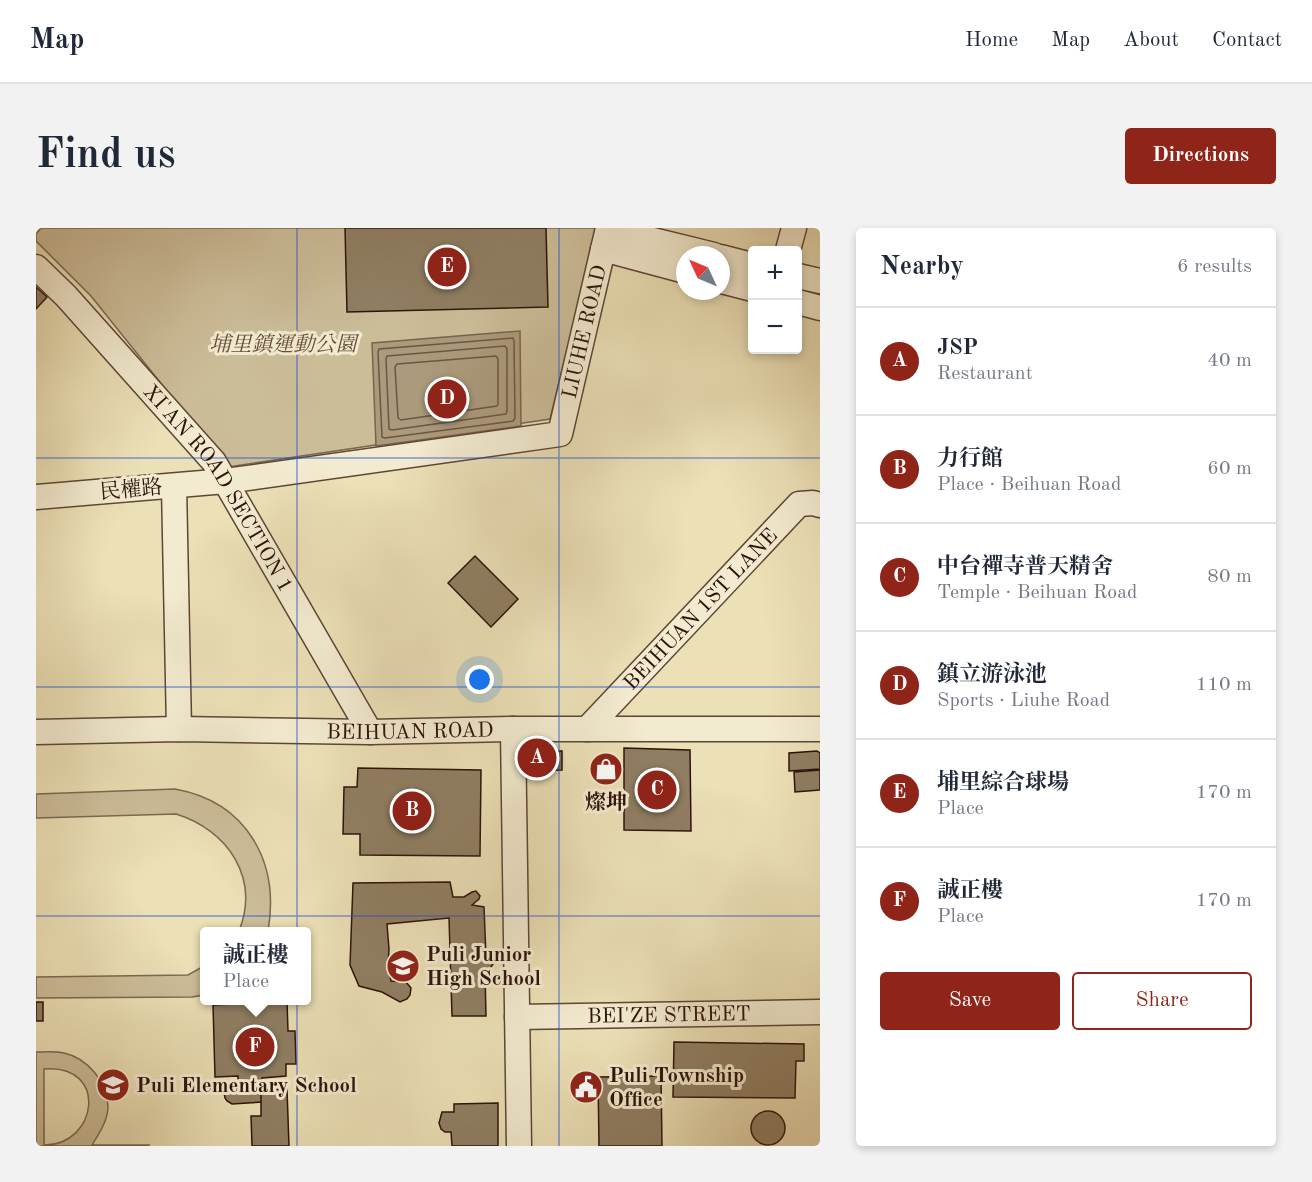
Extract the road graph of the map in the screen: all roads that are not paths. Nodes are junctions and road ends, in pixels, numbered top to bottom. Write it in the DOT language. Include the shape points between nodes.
graph roads {
  1 [pos="794,228"];
  2 [pos="606,235"];
  3 [pos="789,246"];
  4 [pos="676,248"];
  5 [pos="730,259"];
  6 [pos="748,264"];
  7 [pos="36,267"];
  8 [pos="676,267"];
  9 [pos="802,277"];
  10 [pos="820,281"];
  11 [pos="730,283"];
  12 [pos="748,288"];
  13 [pos="802,303"];
  14 [pos="820,308"];
  15 [pos="560,434"];
  16 [pos="226,481"];
  17 [pos="174,486"];
  18 [pos="36,497"];
  19 [pos="820,505"];
  20 [pos="179,729"];
  21 [pos="513,729"];
  22 [pos="587,729"];
  23 [pos="820,729"];
  24 [pos="36,732"];
  25 [pos="370,732"];
  26 [pos="820,1012"];
  27 [pos="517,1017"];
  28 [pos="519,1146"];
  1 -- 3 [label="street"];
  2 -- 4 [label="street"];
  2 -- 8 [label="street"];
  2 -- 15 [label="street, LIUHE ROAD"];
  5 -- 6 [label="street"];
  7 -- 16 [label="street, XI'AN ROAD SECTION 1" via="214,462"];
  9 -- 10 [label="street"];
  11 -- 12 [label="street"];
  13 -- 14 [label="street"];
  15 -- 16 [label="street, 民權路"];
  16 -- 17 [label="street, 民權路"];
  16 -- 25 [label="street, XI'AN ROAD SECTION 1"];
  17 -- 18 [label="street, 民權路"];
  17 -- 20 [label="street"];
  19 -- 22 [label="street, BEIHUAN 1ST LANE" via="799,504"];
  20 -- 24 [label="street, BEIHUAN ROAD"];
  20 -- 25 [label="street, BEIHUAN ROAD"];
  21 -- 22 [label="street, BEIHUAN ROAD"];
  21 -- 25 [label="street, BEIHUAN ROAD"];
  21 -- 27 [label="street"];
  22 -- 23 [label="street, BEIHUAN ROAD"];
  26 -- 27 [label="street, BEI'ZE STREET"];
  27 -- 28 [label="street"];
}
